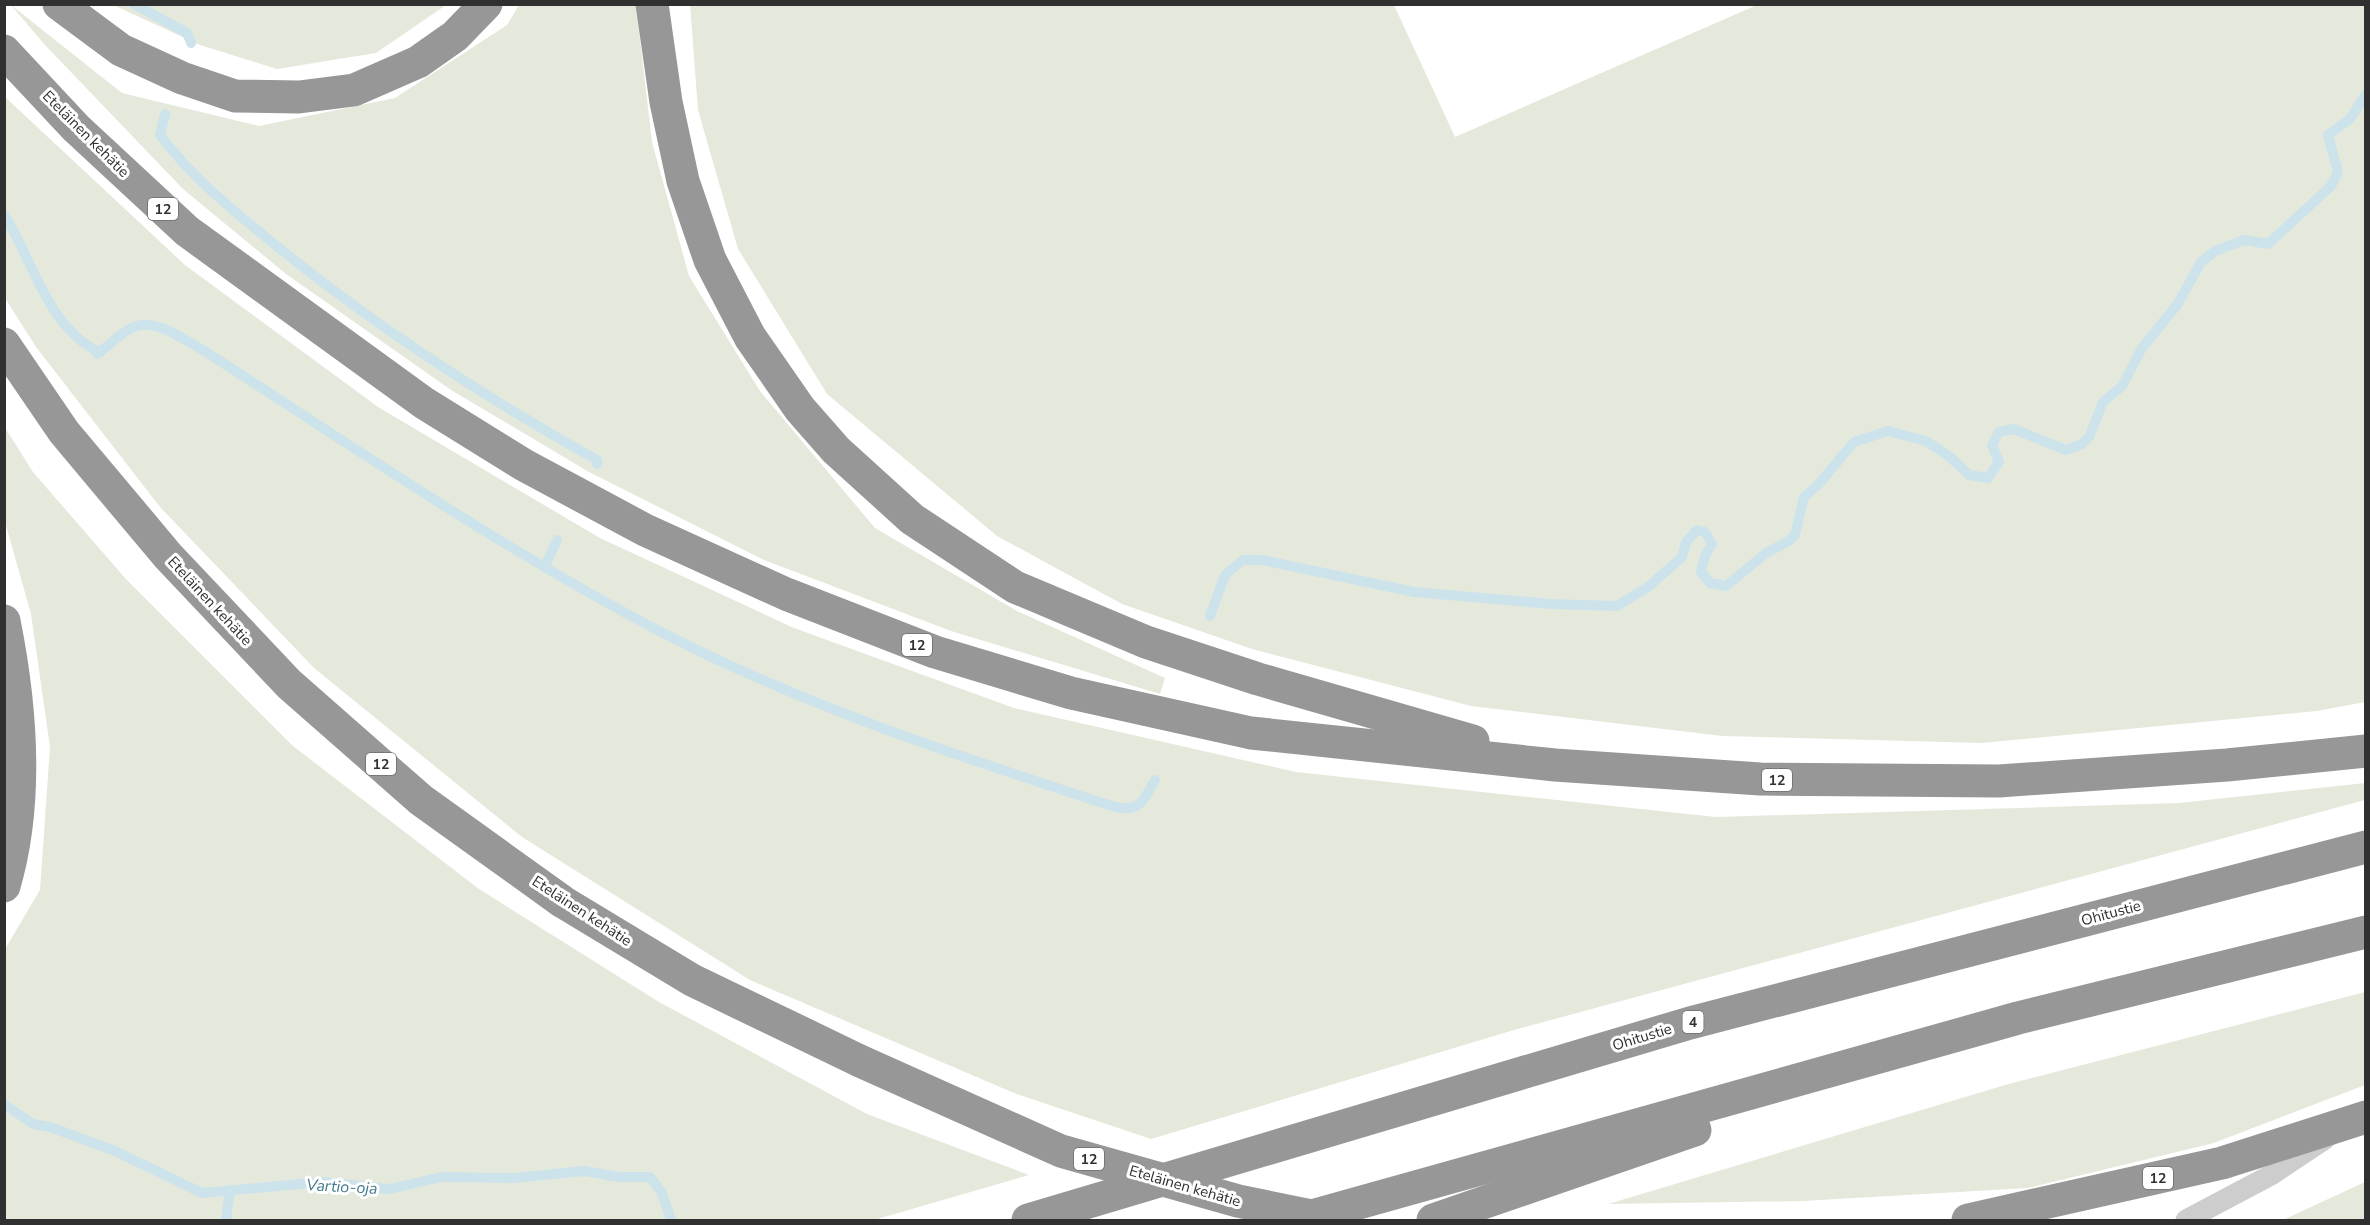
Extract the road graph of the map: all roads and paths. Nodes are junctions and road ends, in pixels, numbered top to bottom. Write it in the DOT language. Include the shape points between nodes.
graph roads {
  1 [pos="59,4"];
  2 [pos="486,4"];
  3 [pos="652,4"];
  4 [pos="4,51"];
  5 [pos="4,344"];
  6 [pos="4,621"];
  7 [pos="2366,751"];
  8 [pos="1556,765"];
  9 [pos="2366,847"];
  10 [pos="4,886"];
  11 [pos="2366,932"];
  12 [pos="2018,1018"];
  13 [pos="2355,1121"];
  14 [pos="1028,1221"];
  15 [pos="1296,1221"];
  16 [pos="1331,1221"];
  17 [pos="1433,1221"];
  18 [pos="1968,1221"];
  19 [pos="2186,1221"];
  1 -- 2 [label="highway" via="121,50 182,78 236,96 299,97 354,90 418,62 455,36"];
  3 -- 8 [label="highway" via="666,102 683,181 710,260 750,338 800,409 836,450 912,519 1015,587 1146,642 1258,679"];
  4 -- 8 [label="highway, Eteläinen kehätie / 12" via="76,128 187,231 424,403 524,465 645,530 786,594 935,652 1071,693 1251,734"];
  5 -- 16 [label="highway, Eteläinen kehätie / 12, bridge" via="64,432 168,556 289,684 421,800 563,902 692,980 1061,1151 1238,1201"];
  6 -- 10 [label="highway" via="12,658 19,784 16,838"];
  7 -- 8 [label="highway, 12" via="1999,781 1760,779"];
  9 -- 14 [label="highway, Ohitustie / 4" via="1690,1023"];
  11 -- 12 [label="highway"];
  12 -- 15 [label="highway"];
  12 -- 17 [label="highway"];
  13 -- 18 [label="highway, 12" via="2222,1162"];
  13 -- 19 [label="lane" via="2271,1175"];
}
